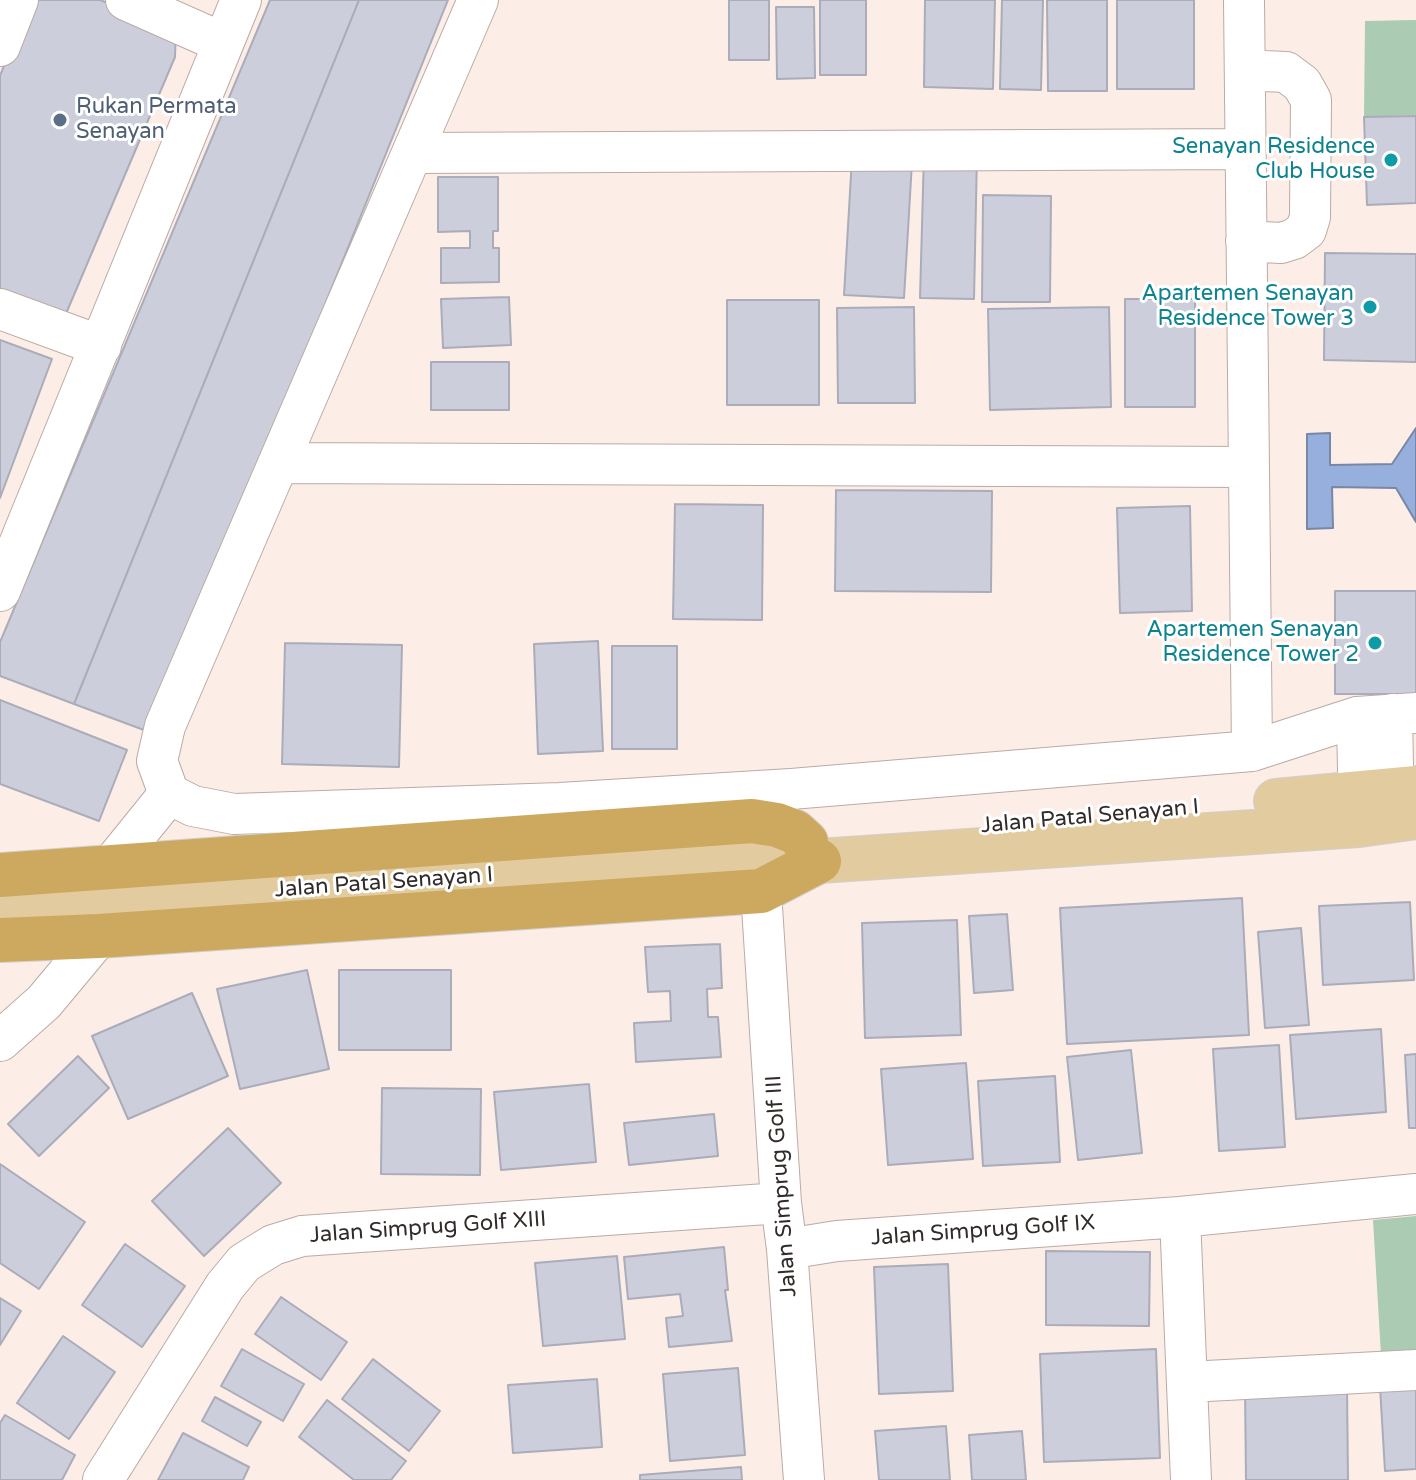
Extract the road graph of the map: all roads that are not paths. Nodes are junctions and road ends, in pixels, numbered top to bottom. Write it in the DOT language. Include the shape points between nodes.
graph roads {
  1 [pos="18,0"];
  2 [pos="126,0"];
  3 [pos="241,0"];
  4 [pos="478,0"];
  5 [pos="1244,0"];
  6 [pos="223,43"];
  7 [pos="0,46"];
  8 [pos="1245,76"];
  9 [pos="1245,149"];
  10 [pos="413,153"];
  11 [pos="1246,241"];
  12 [pos="0,309"];
  13 [pos="101,346"];
  14 [pos="279,463"];
  15 [pos="1249,467"];
  16 [pos="0,591"];
  17 [pos="1388,715"];
  18 [pos="1252,751"];
  19 [pos="169,794"];
  20 [pos="1389,806"];
  21 [pos="780,862"];
  22 [pos="110,867"];
  23 [pos="0,875"];
  24 [pos="0,909"];
  25 [pos="84,936"];
  26 [pos="0,940"];
  27 [pos="5,1036"];
  28 [pos="1416,1194"];
  29 [pos="781,1203"];
  30 [pos="1180,1217"];
  31 [pos="787,1249"];
  32 [pos="1416,1370"];
  33 [pos="1188,1382"];
  34 [pos="103,1480"];
  35 [pos="804,1480"];
  36 [pos="1191,1480"];
  1 -- 7 [label="street"];
  2 -- 6 [label="street"];
  3 -- 6 [label="street"];
  4 -- 10 [label="street"];
  5 -- 8 [label="street"];
  6 -- 13 [label="street"];
  8 -- 9 [label="street"];
  8 -- 11 [label="street" via="1286,72 1311,100 1306,230 1281,243"];
  9 -- 10 [label="street"];
  9 -- 11 [label="street"];
  10 -- 14 [label="street"];
  11 -- 15 [label="street"];
  12 -- 13 [label="street"];
  13 -- 16 [label="street"];
  14 -- 15 [label="street"];
  14 -- 19 [label="street" via="165,726 157,761"];
  15 -- 18 [label="street"];
  17 -- 18 [label="street"];
  17 -- 20 [label="street"];
  18 -- 19 [label="street" via="560,803 234,814 193,806"];
  19 -- 22 [label="street"];
  20 -- 21 [label="main road, Jalan Patal Senayan I"];
  21 -- 22 [label="highway" via="795,832 752,821"];
  21 -- 24 [label="main road, Jalan Patal Senayan I"];
  21 -- 25 [label="highway"];
  21 -- 29 [label="street, Jalan Simprug Golf III"];
  22 -- 23 [label="highway"];
  25 -- 26 [label="highway"];
  25 -- 27 [label="street" via="44,1002"];
  28 -- 30 [label="street, Jalan Simprug Golf IX"];
  29 -- 31 [label="street, Jalan Simprug Golf III"];
  29 -- 34 [label="street, Jalan Simprug Golf XIII" via="302,1236 273,1245 244,1263 225,1286"];
  30 -- 31 [label="street, Jalan Simprug Golf IX"];
  30 -- 33 [label="street"];
  31 -- 35 [label="street, Jalan Simprug Golf III"];
  32 -- 33 [label="street"];
  33 -- 36 [label="street"];
}
